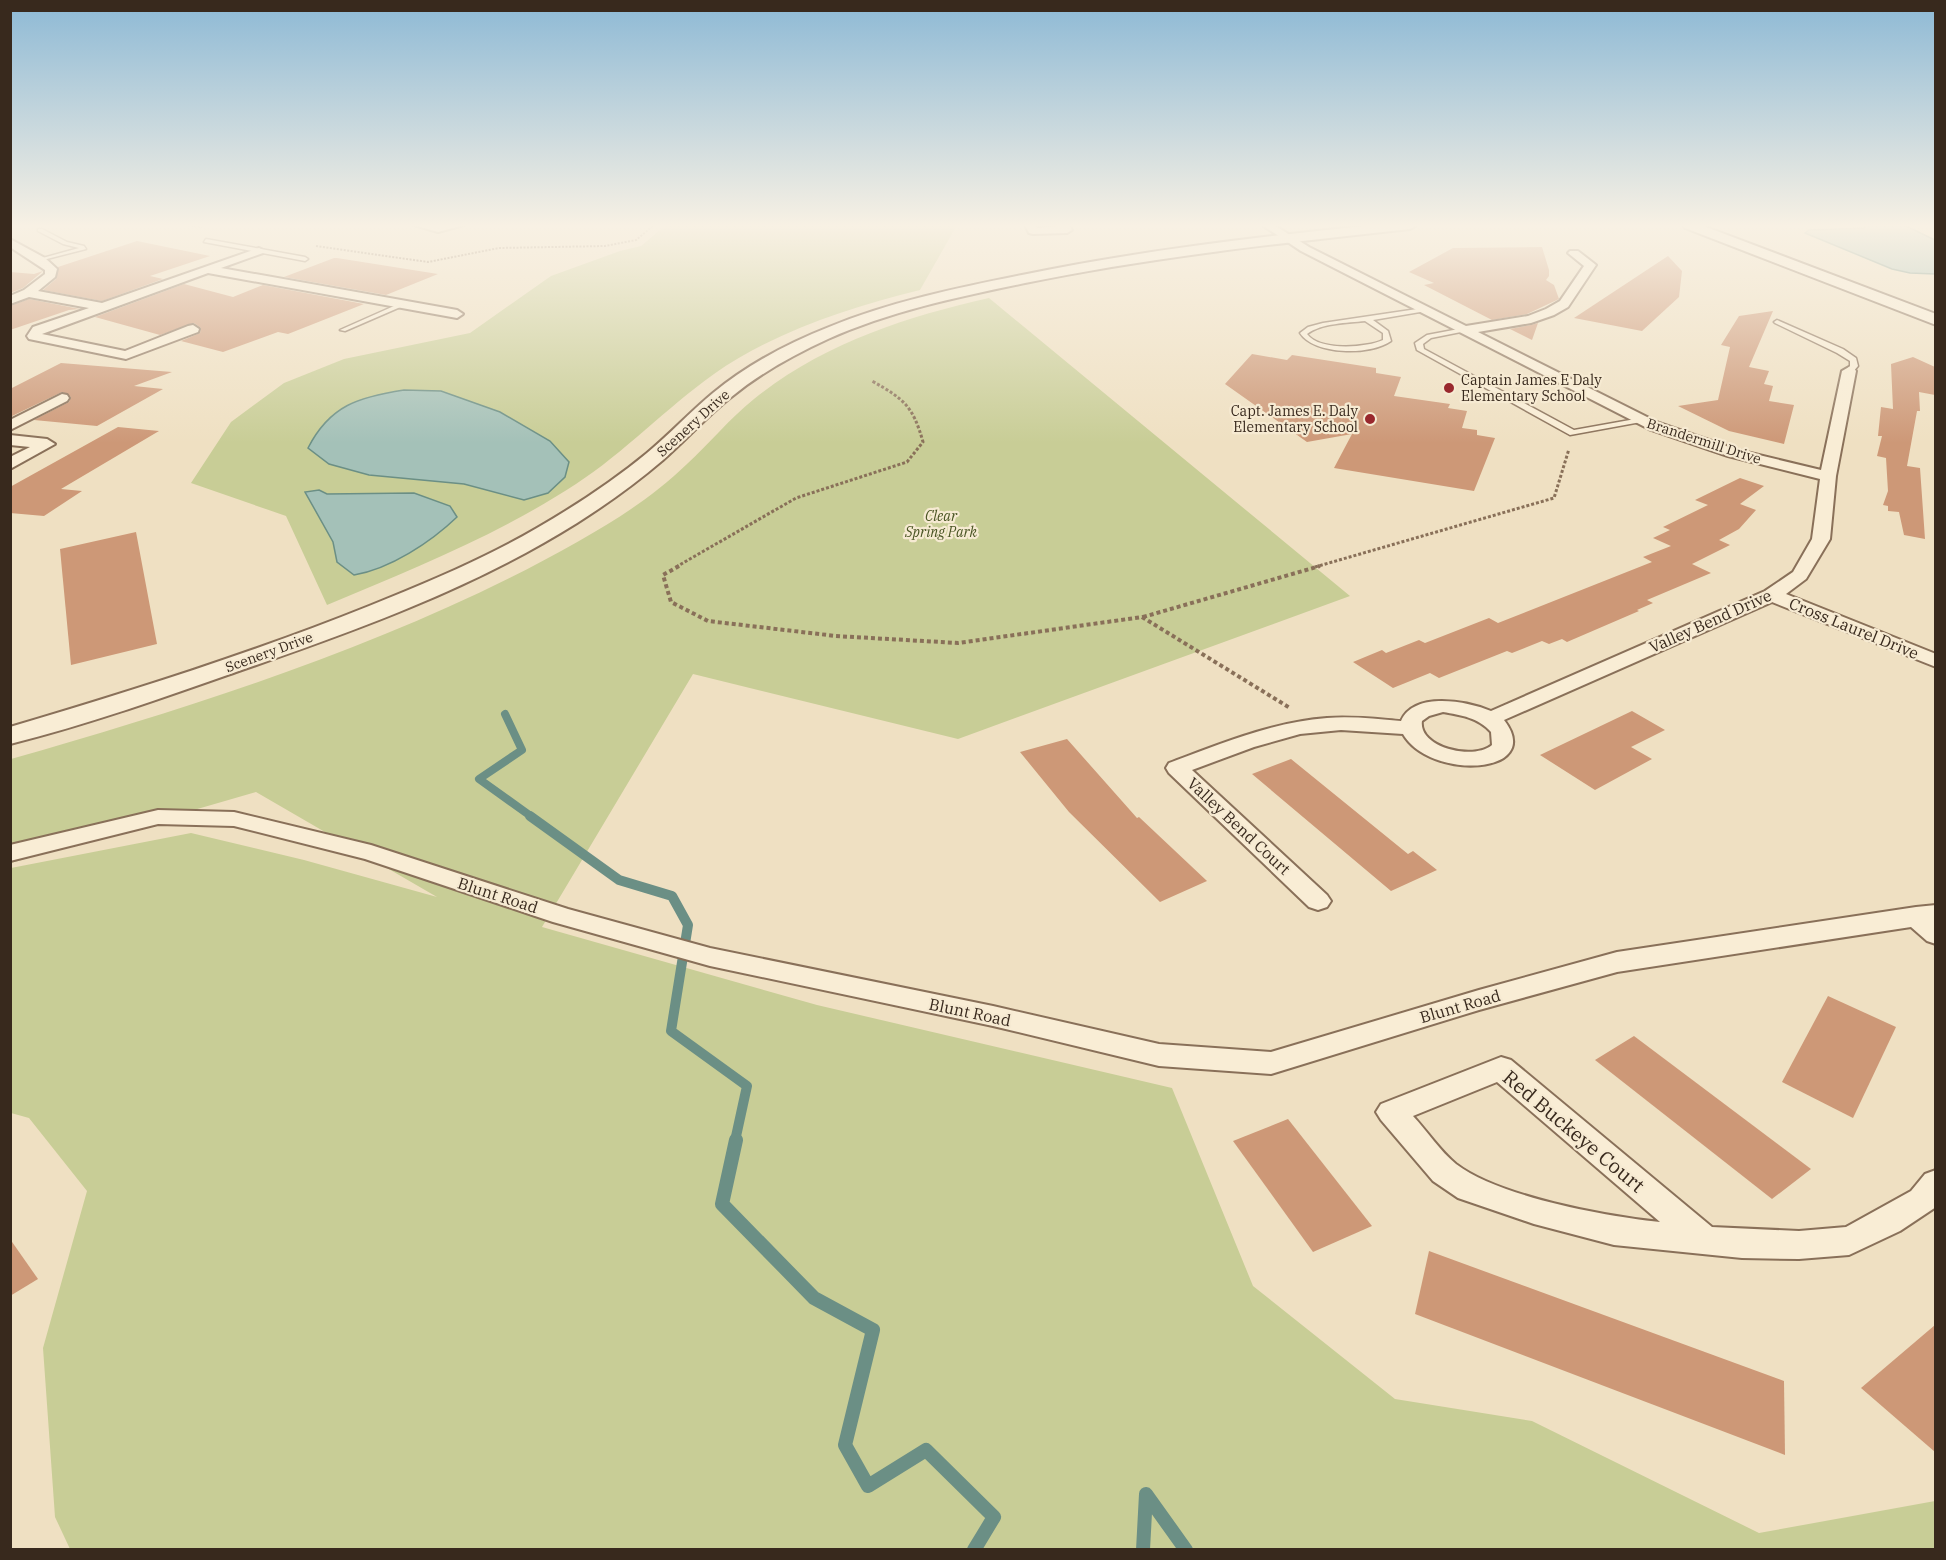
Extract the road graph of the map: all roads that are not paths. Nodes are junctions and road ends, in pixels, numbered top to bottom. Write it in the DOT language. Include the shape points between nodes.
graph roads {
  1 [pos="55,298"];
  2 [pos="127,298"];
  3 [pos="368,298"];
  4 [pos="937,298"];
  5 [pos="1401,298"];
  6 [pos="1568,298"];
  7 [pos="1878,298"];
  8 [pos="403,304"];
  9 [pos="103,306"];
  10 [pos="1424,310"];
  11 [pos="457,314"];
  12 [pos="1367,319"];
  13 [pos="1935,320"];
  14 [pos="1777,322"];
  15 [pos="193,329"];
  16 [pos="343,330"];
  17 [pos="1464,330"];
  18 [pos="1849,371"];
  19 [pos="62,398"];
  20 [pos="1641,420"];
  21 [pos="10,426"];
  22 [pos="10,440"];
  23 [pos="10,464"];
  24 [pos="1828,476"];
  25 [pos="1772,595"];
  26 [pos="1935,661"];
  27 [pos="1490,719"];
  28 [pos="1410,728"];
  29 [pos="10,736"];
  30 [pos="10,853"];
  31 [pos="1318,901"];
  32 [pos="1926,915"];
  33 [pos="1935,935"];
  34 [pos="1935,1184"];
  35 [pos="1706,1241"];
  1 -- 9 [label="street"];
  2 -- 9 [label="street"];
  3 -- 8 [label="street"];
  4 -- 29 [label="street, Scenery Drive" via="835,331 776,357 724,394 654,457 590,505 471,571 293,644"];
  5 -- 10 [label="street, Brandermill Drive"];
  6 -- 17 [label="street" via="1564,304 1531,319"];
  7 -- 13 [label="street"];
  8 -- 11 [label="street"];
  8 -- 16 [label="lane"];
  9 -- 15 [label="street" via="38,330 34,336 126,355"];
  10 -- 12 [label="lane"];
  10 -- 17 [label="street, Brandermill Drive"];
  12 -- 12 [label="lane" via="1310,328 1303,333 1307,339 1342,349 1362,350 1387,341 1386,332"];
  14 -- 18 [label="lane" via="1840,351 1853,360"];
  17 -- 20 [label="street, Brandermill Drive"];
  17 -- 20 [label="lane" via="1429,336 1419,343 1421,350 1574,433"];
  18 -- 24 [label="street, Valley Bend Drive"];
  19 -- 21 [label="street"];
  20 -- 24 [label="street, Brandermill Drive" via="1733,453"];
  22 -- 23 [label="street" via="47,444"];
  24 -- 25 [label="street, Valley Bend Drive" via="1821,539 1800,575"];
  25 -- 26 [label="street, Cross Laurel Drive"];
  25 -- 27 [label="street, Valley Bend Drive"];
  27 -- 28 [label="street" via="1476,712 1443,706 1414,716"];
  27 -- 28 [label="street" via="1505,740 1503,748 1485,759 1450,758 1430,750 1416,740"];
  28 -- 31 [label="street, Valley Bend Court" via="1318,725 1251,741 1177,768"];
  30 -- 32 [label="street, Blunt Road" via="158,817 234,819 370,853 562,916 706,956 1159,1055 1271,1063 1617,962"];
  32 -- 33 [label="street"];
  34 -- 35 [label="street, Red Buckeye Court" via="1922,1201 1849,1240 1799,1245"];
  35 -- 35 [label="street, Red Buckeye Court" via="1614,1232 1469,1189 1444,1172 1391,1112 1501,1068"];
}
